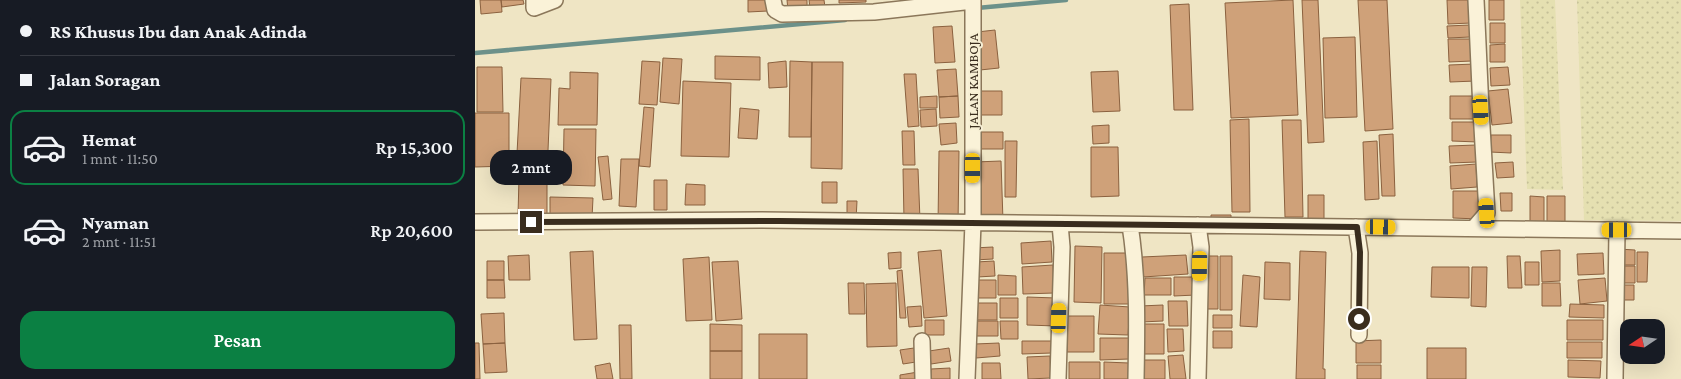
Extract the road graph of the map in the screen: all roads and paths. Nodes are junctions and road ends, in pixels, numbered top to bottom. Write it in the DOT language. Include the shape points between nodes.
graph roads {
  1 [pos="534,0"];
  2 [pos="555,0"];
  3 [pos="773,0"];
  4 [pos="1477,0"];
  5 [pos="973,2"];
  6 [pos="898,4"];
  7 [pos="831,7"];
  8 [pos="475,222"];
  9 [pos="973,223"];
  10 [pos="1060,224"];
  11 [pos="1130,224"];
  12 [pos="1198,225"];
  13 [pos="1357,227"];
  14 [pos="1474,228"];
  15 [pos="1617,230"];
  16 [pos="1681,231"];
  17 [pos="1359,335"];
  18 [pos="922,341"];
  19 [pos="923,379"];
  20 [pos="967,379"];
  21 [pos="1058,379"];
  22 [pos="1135,379"];
  23 [pos="1198,379"];
  24 [pos="1615,379"];
  1 -- 2 [label="street" via="534,8"];
  3 -- 7 [label="street" via="775,10 781,14"];
  4 -- 14 [label="street" via="1487,213"];
  5 -- 6 [label="street"];
  5 -- 9 [label="street, JALAN KAMBOJA"];
  6 -- 7 [label="street" via="874,12"];
  8 -- 9 [label="street" via="761,220"];
  9 -- 10 [label="street"];
  9 -- 20 [label="street, JALAN KAMBOJA"];
  10 -- 11 [label="street"];
  10 -- 21 [label="street"];
  11 -- 12 [label="street"];
  11 -- 22 [label="street" via="1137,316"];
  12 -- 13 [label="street"];
  12 -- 23 [label="street" via="1201,247"];
  13 -- 14 [label="street"];
  13 -- 17 [label="street" via="1360,252"];
  14 -- 15 [label="street"];
  15 -- 16 [label="street"];
  15 -- 24 [label="street"];
  18 -- 19 [label="street"];
}
